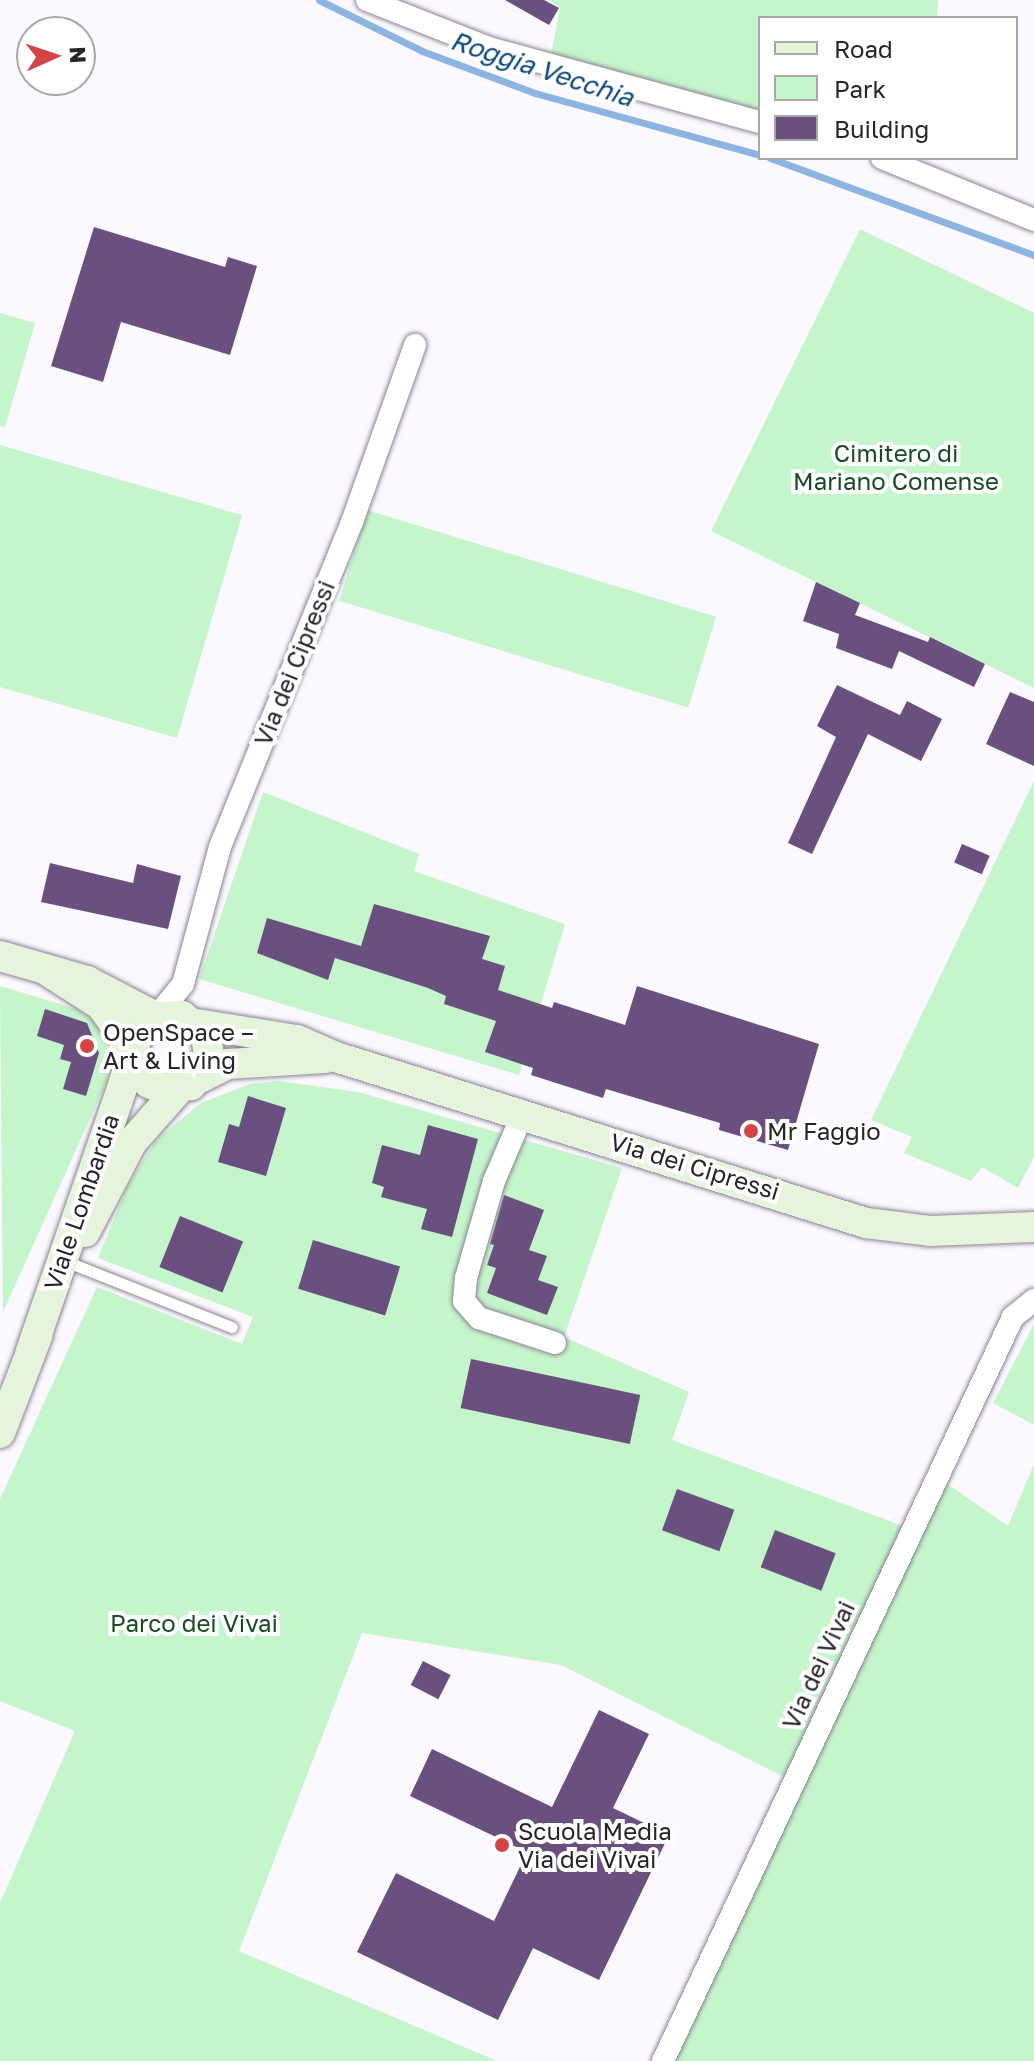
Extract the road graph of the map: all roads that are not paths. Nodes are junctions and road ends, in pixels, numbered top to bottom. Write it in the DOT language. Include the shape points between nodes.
graph roads {
  1 [pos="367,0"];
  2 [pos="758,121"];
  3 [pos="887,160"];
  4 [pos="1034,220"];
  5 [pos="415,345"];
  6 [pos="0,956"];
  7 [pos="46,970"];
  8 [pos="183,984"];
  9 [pos="156,1017"];
  10 [pos="193,1022"];
  11 [pos="133,1054"];
  12 [pos="336,1057"];
  13 [pos="189,1084"];
  14 [pos="523,1113"];
  15 [pos="825,1206"];
  16 [pos="1034,1212"];
  17 [pos="1034,1227"];
  18 [pos="70,1263"];
  19 [pos="1034,1300"];
  20 [pos="232,1327"];
  21 [pos="555,1343"];
  22 [pos="31,1351"];
  23 [pos="0,1433"];
  24 [pos="663,2061"];
  1 -- 2 [label="street" via="489,48"];
  3 -- 4 [label="street"];
  5 -- 8 [label="street, Via dei Cipressi" via="348,531 220,847"];
  6 -- 7 [label="main road"];
  7 -- 9 [label="main road" via="87,981"];
  7 -- 11 [label="main road" via="101,1005"];
  8 -- 9 [label="street, Via dei Cipressi"];
  8 -- 10 [label="street, Via dei Cipressi"];
  9 -- 10 [label="main road"];
  9 -- 11 [label="main road" via="143,1027"];
  10 -- 12 [label="main road, Via dei Cipressi" via="287,1037"];
  10 -- 13 [label="main road" via="209,1054"];
  11 -- 13 [label="main road" via="138,1072 149,1083"];
  11 -- 22 [label="main road, Viale Lombardia"];
  12 -- 13 [label="main road, Via dei Cipressi" via="227,1064"];
  12 -- 14 [label="main road, Via dei Cipressi"];
  13 -- 18 [label="main road, Viale Lombardia" via="132,1142"];
  14 -- 15 [label="main road, Via dei Cipressi"];
  14 -- 21 [label="street" via="496,1173 464,1301 479,1318"];
  15 -- 16 [label="main road, Via dei Cipressi" via="977,1219"];
  15 -- 17 [label="main road, Via dei Cipressi" via="866,1223 930,1231"];
  18 -- 20 [label="lane, Viale Lombardia"];
  18 -- 22 [label="main road, Viale Lombardia"];
  19 -- 24 [label="street, Via dei Vivai" via="1013,1317"];
  22 -- 23 [label="main road, Viale Lombardia"];
}
